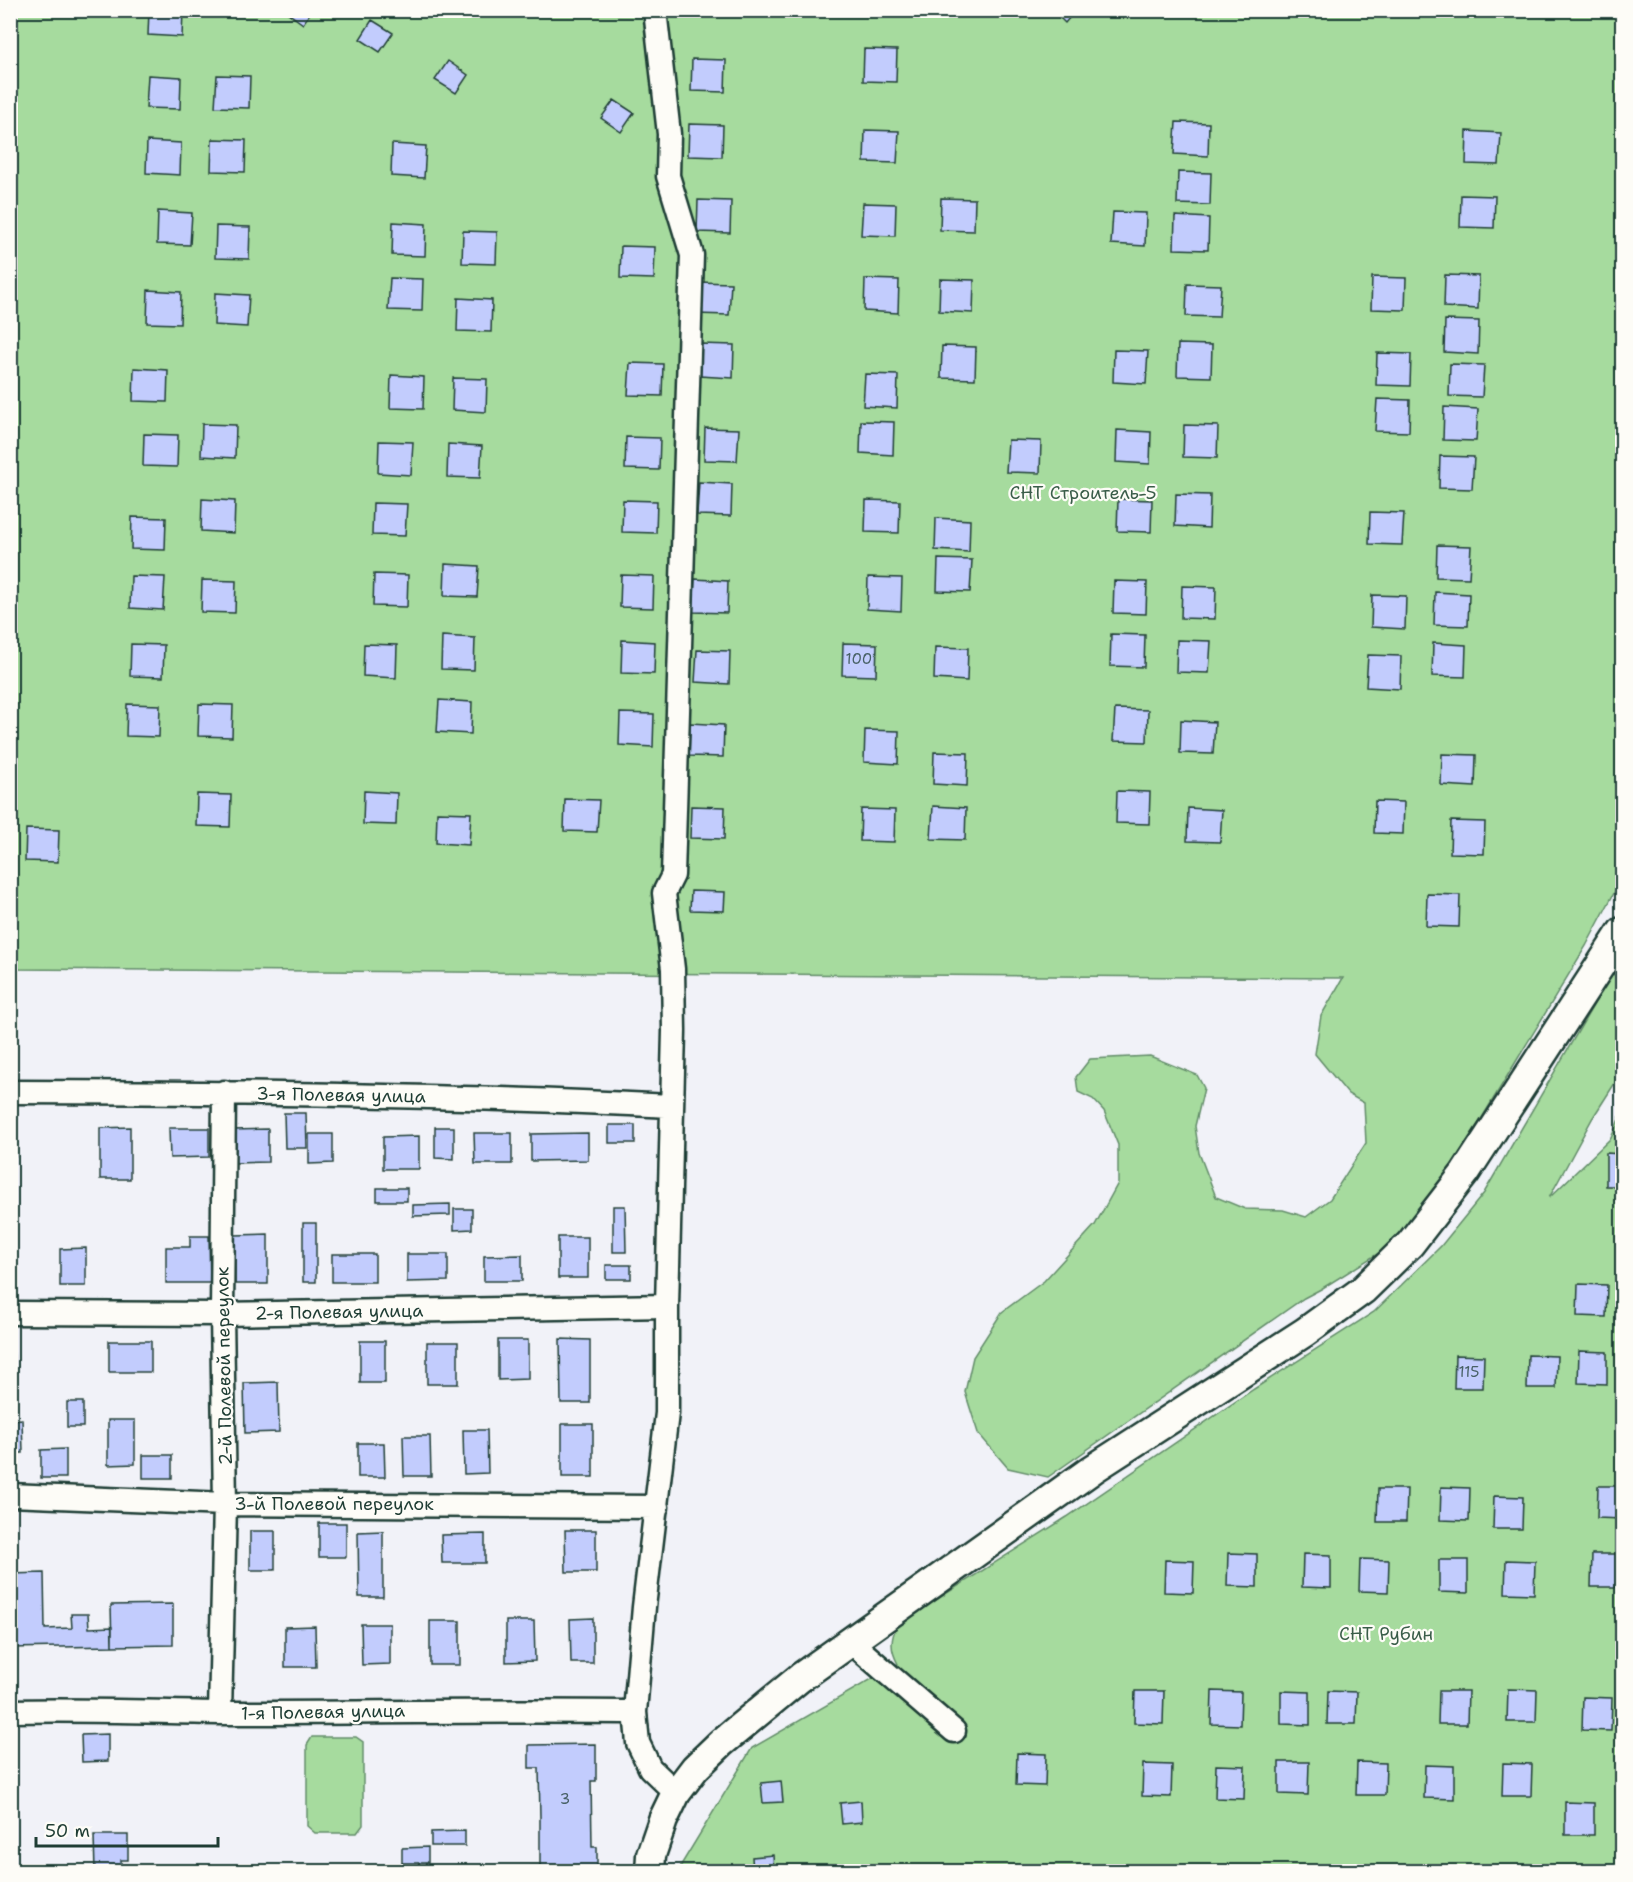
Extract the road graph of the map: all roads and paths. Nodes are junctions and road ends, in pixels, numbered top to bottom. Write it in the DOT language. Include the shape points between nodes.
graph roads {
  1 [pos="655,10"];
  2 [pos="1623,932"];
  3 [pos="10,1092"];
  4 [pos="224,1092"];
  5 [pos="671,1106"];
  6 [pos="667,1306"];
  7 [pos="10,1313"];
  8 [pos="222,1314"];
  9 [pos="10,1495"];
  10 [pos="225,1504"];
  11 [pos="657,1507"];
  12 [pos="850,1642"];
  13 [pos="10,1711"];
  14 [pos="635,1712"];
  15 [pos="220,1713"];
  16 [pos="954,1731"];
  17 [pos="676,1793"];
  18 [pos="650,1863"];
  1 -- 5 [label="street" via="669,134 668,176 692,255 673,875 664,893 673,969"];
  2 -- 12 [label="street" via="1465,1173 1410,1244 1363,1290 1093,1469"];
  3 -- 4 [label="street, 3-я Полевая улица"];
  4 -- 5 [label="street, 3-я Полевая улица"];
  4 -- 8 [label="street, 2-й Полевой переулок"];
  5 -- 6 [label="street"];
  6 -- 8 [label="street, 2-я Полевая улица"];
  6 -- 11 [label="street" via="667,1413"];
  7 -- 8 [label="street, 2-я Полевая улица"];
  8 -- 10 [label="street, 2-й Полевой переулок"];
  9 -- 10 [label="street, 3-й Полевой переулок"];
  10 -- 11 [label="street, 3-й Полевой переулок"];
  10 -- 15 [label="street, 2-й Полевой переулок"];
  11 -- 14 [label="street"];
  12 -- 16 [label="street"];
  12 -- 17 [label="street" via="721,1743"];
  13 -- 15 [label="street, 1-я Полевая улица"];
  14 -- 15 [label="street, 1-я Полевая улица"];
  14 -- 17 [label="street" via="638,1743 650,1768"];
  17 -- 18 [label="street"];
}
